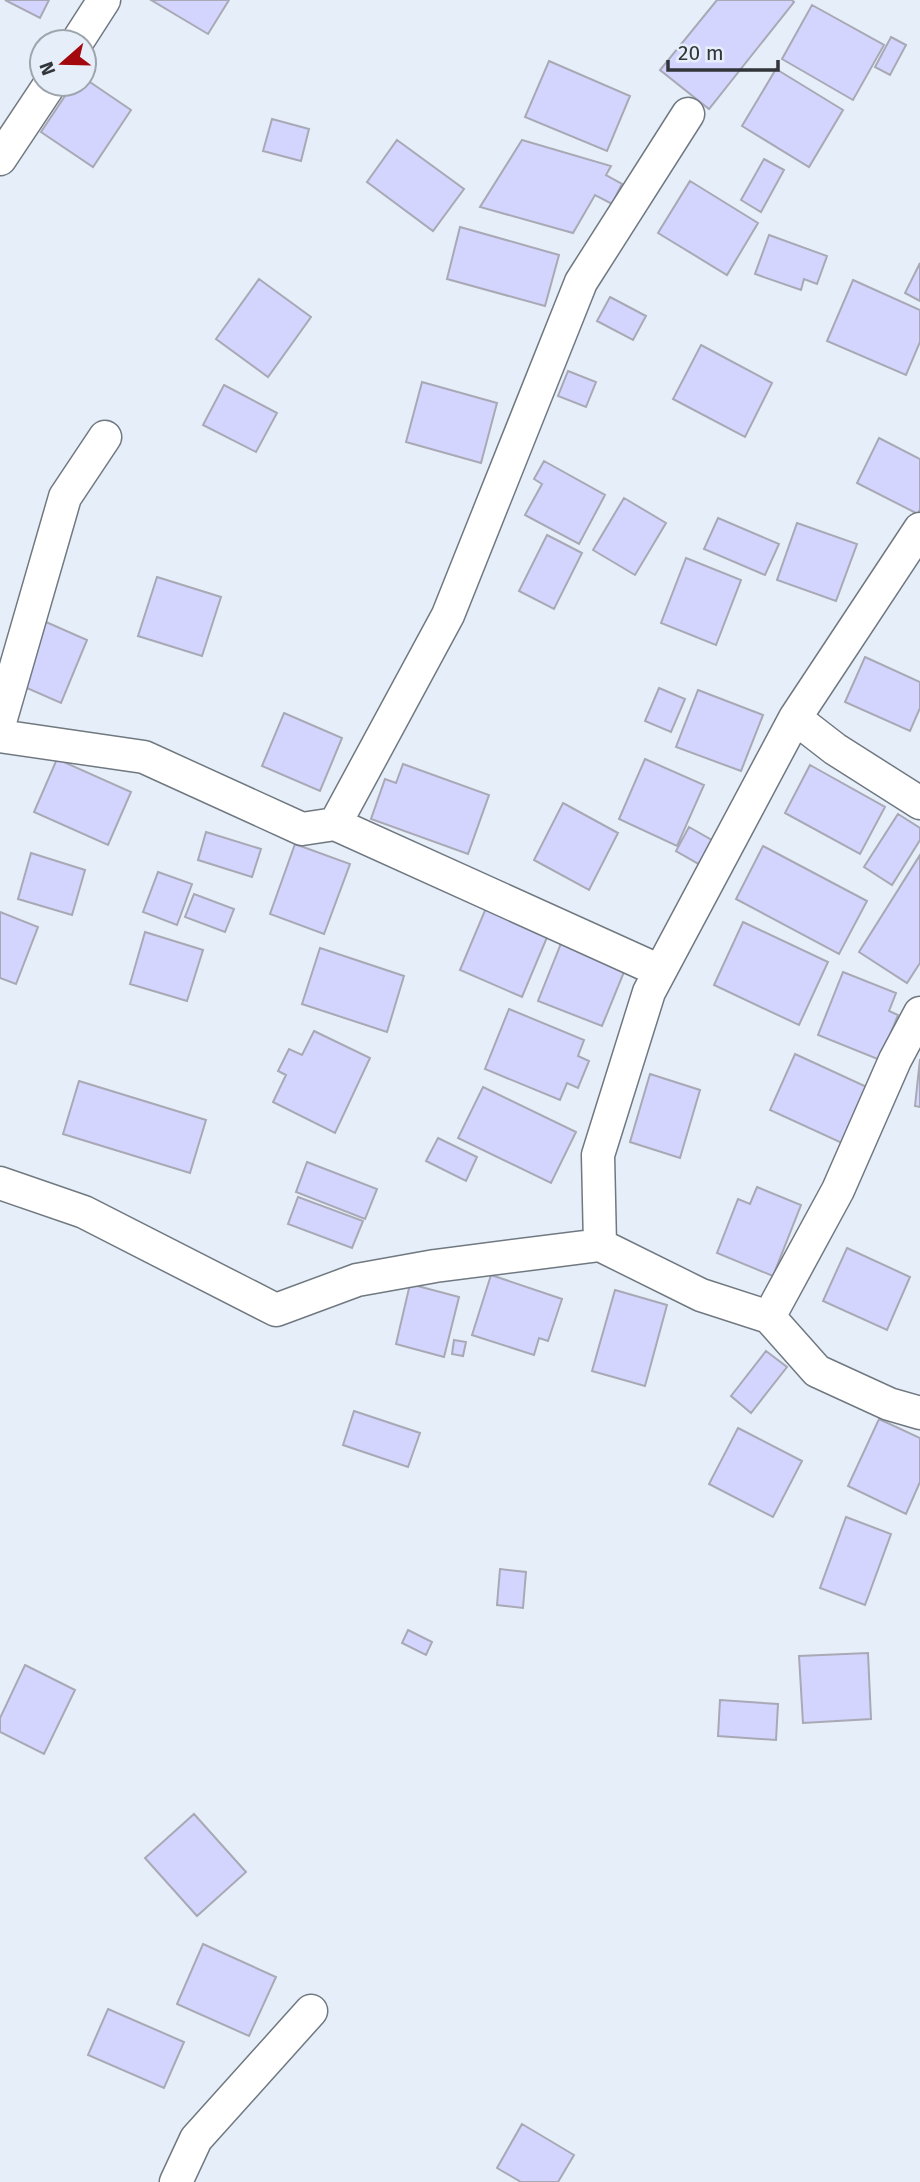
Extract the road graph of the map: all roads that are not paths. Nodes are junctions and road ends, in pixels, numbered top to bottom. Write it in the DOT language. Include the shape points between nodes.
graph roads {
  1 [pos="104,0"];
  2 [pos="86,28"];
  3 [pos="41,98"];
  4 [pos="688,114"];
  5 [pos="0,159"];
  6 [pos="105,437"];
  7 [pos="920,529"];
  8 [pos="795,718"];
  9 [pos="0,722"];
  10 [pos="0,736"];
  11 [pos="920,803"];
  12 [pos="335,824"];
  13 [pos="660,971"];
  14 [pos="920,1013"];
  15 [pos="0,1183"];
  16 [pos="600,1245"];
  17 [pos="769,1317"];
  18 [pos="920,1413"];
  19 [pos="311,2011"];
  20 [pos="176,2182"];
  1 -- 2 [label="street"];
  3 -- 5 [label="street"];
  4 -- 12 [label="street" via="582,282 448,615"];
  6 -- 9 [label="street" via="65,497"];
  7 -- 8 [label="street"];
  8 -- 11 [label="street"];
  8 -- 13 [label="street"];
  10 -- 12 [label="street" via="145,757 302,829"];
  12 -- 13 [label="street"];
  13 -- 16 [label="street" via="649,992 598,1155"];
  14 -- 17 [label="street" via="838,1191"];
  15 -- 16 [label="street" via="84,1212 275,1310 357,1280"];
  16 -- 17 [label="street" via="701,1295"];
  17 -- 18 [label="street" via="817,1371"];
  19 -- 20 [label="street" via="196,2139"];
}
